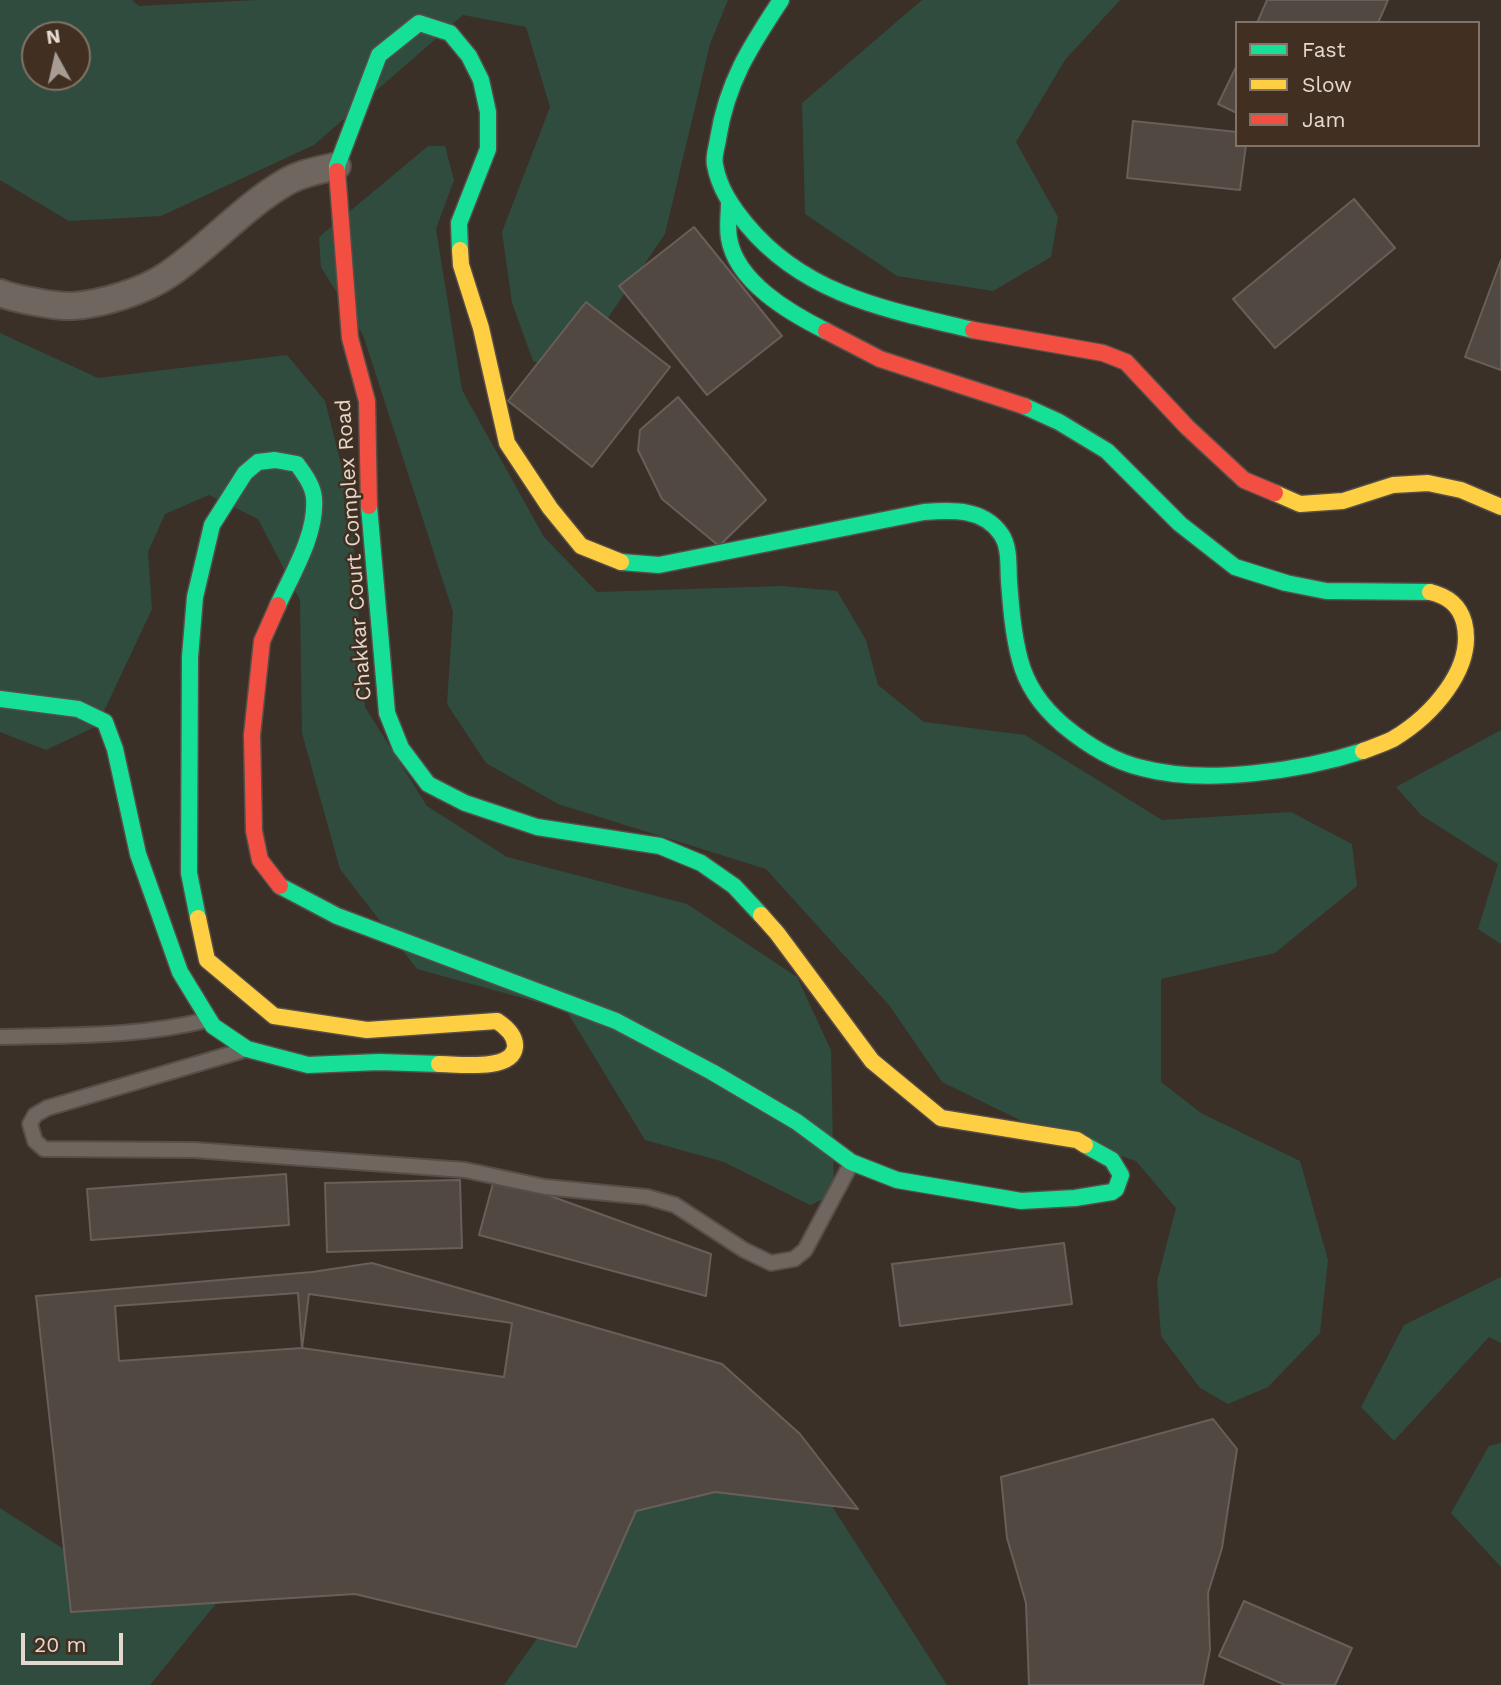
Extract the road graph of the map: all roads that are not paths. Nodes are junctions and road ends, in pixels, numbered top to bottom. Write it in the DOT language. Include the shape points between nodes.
graph roads {
  1 [pos="781,0"];
  2 [pos="337,166"];
  3 [pos="729,204"];
  4 [pos="0,293"];
  5 [pos="1501,507"];
  6 [pos="0,699"];
  7 [pos="209,1019"];
  8 [pos="0,1037"];
  9 [pos="247,1049"];
  10 [pos="851,1162"];
  1 -- 3 [label="main road" via="733,80 723,109 714,163"];
  2 -- 3 [label="main road, Chakkar Court Complex Road" via="379,55 419,23 450,33 481,80 488,112 488,149 459,223 461,265 481,328 507,443 581,546 617,562 659,565 927,512 977,514 1004,539 1016,647 1026,678 1042,705 1093,748 1145,769 1194,775 1325,763 1371,750 1409,729 1447,692 1461,663 1466,636 1454,600 1429,592 1326,591 1235,567 1181,524 1107,451 1059,422 1016,402 880,359 796,316 765,294 743,270 729,239"];
  2 -- 4 [label="street" via="288,180 167,275 122,296 72,306"];
  2 -- 10 [label="main road, Chakkar Court Complex Road" via="350,338 367,401 369,507 387,713 401,748 428,784 466,803 537,827 660,846 701,863 734,886 777,933 872,1061 941,1118 1077,1140 1112,1160 1121,1175 1116,1189 1105,1195 1021,1201 897,1180"];
  3 -- 5 [label="main road" via="759,240 803,275 831,290 973,330 1065,344 1126,362 1244,480 1300,503 1343,501 1393,485 1429,483"];
  6 -- 7 [label="main road, Chakkar Court Complex Road" via="78,709 105,722 138,854 180,972"];
  7 -- 8 [label="lane" via="136,1034"];
  7 -- 9 [label="main road, Chakkar Court Complex Road"];
  9 -- 10 [label="lane" via="47,1108 30,1124 35,1141 44,1149 194,1150 466,1170 545,1187 647,1197 675,1205 771,1264 794,1259 805,1250"];
  9 -- 10 [label="main road, Chakkar Court Complex Road" via="308,1065 454,1066 492,1065 507,1060 514,1049 509,1028 497,1021 367,1030 274,1016 207,960 189,873 195,597 212,525 244,473 258,462 275,460 297,464 314,497 309,537 262,641 252,735 254,831 260,860 281,887 337,916 616,1021 797,1122"];
}
